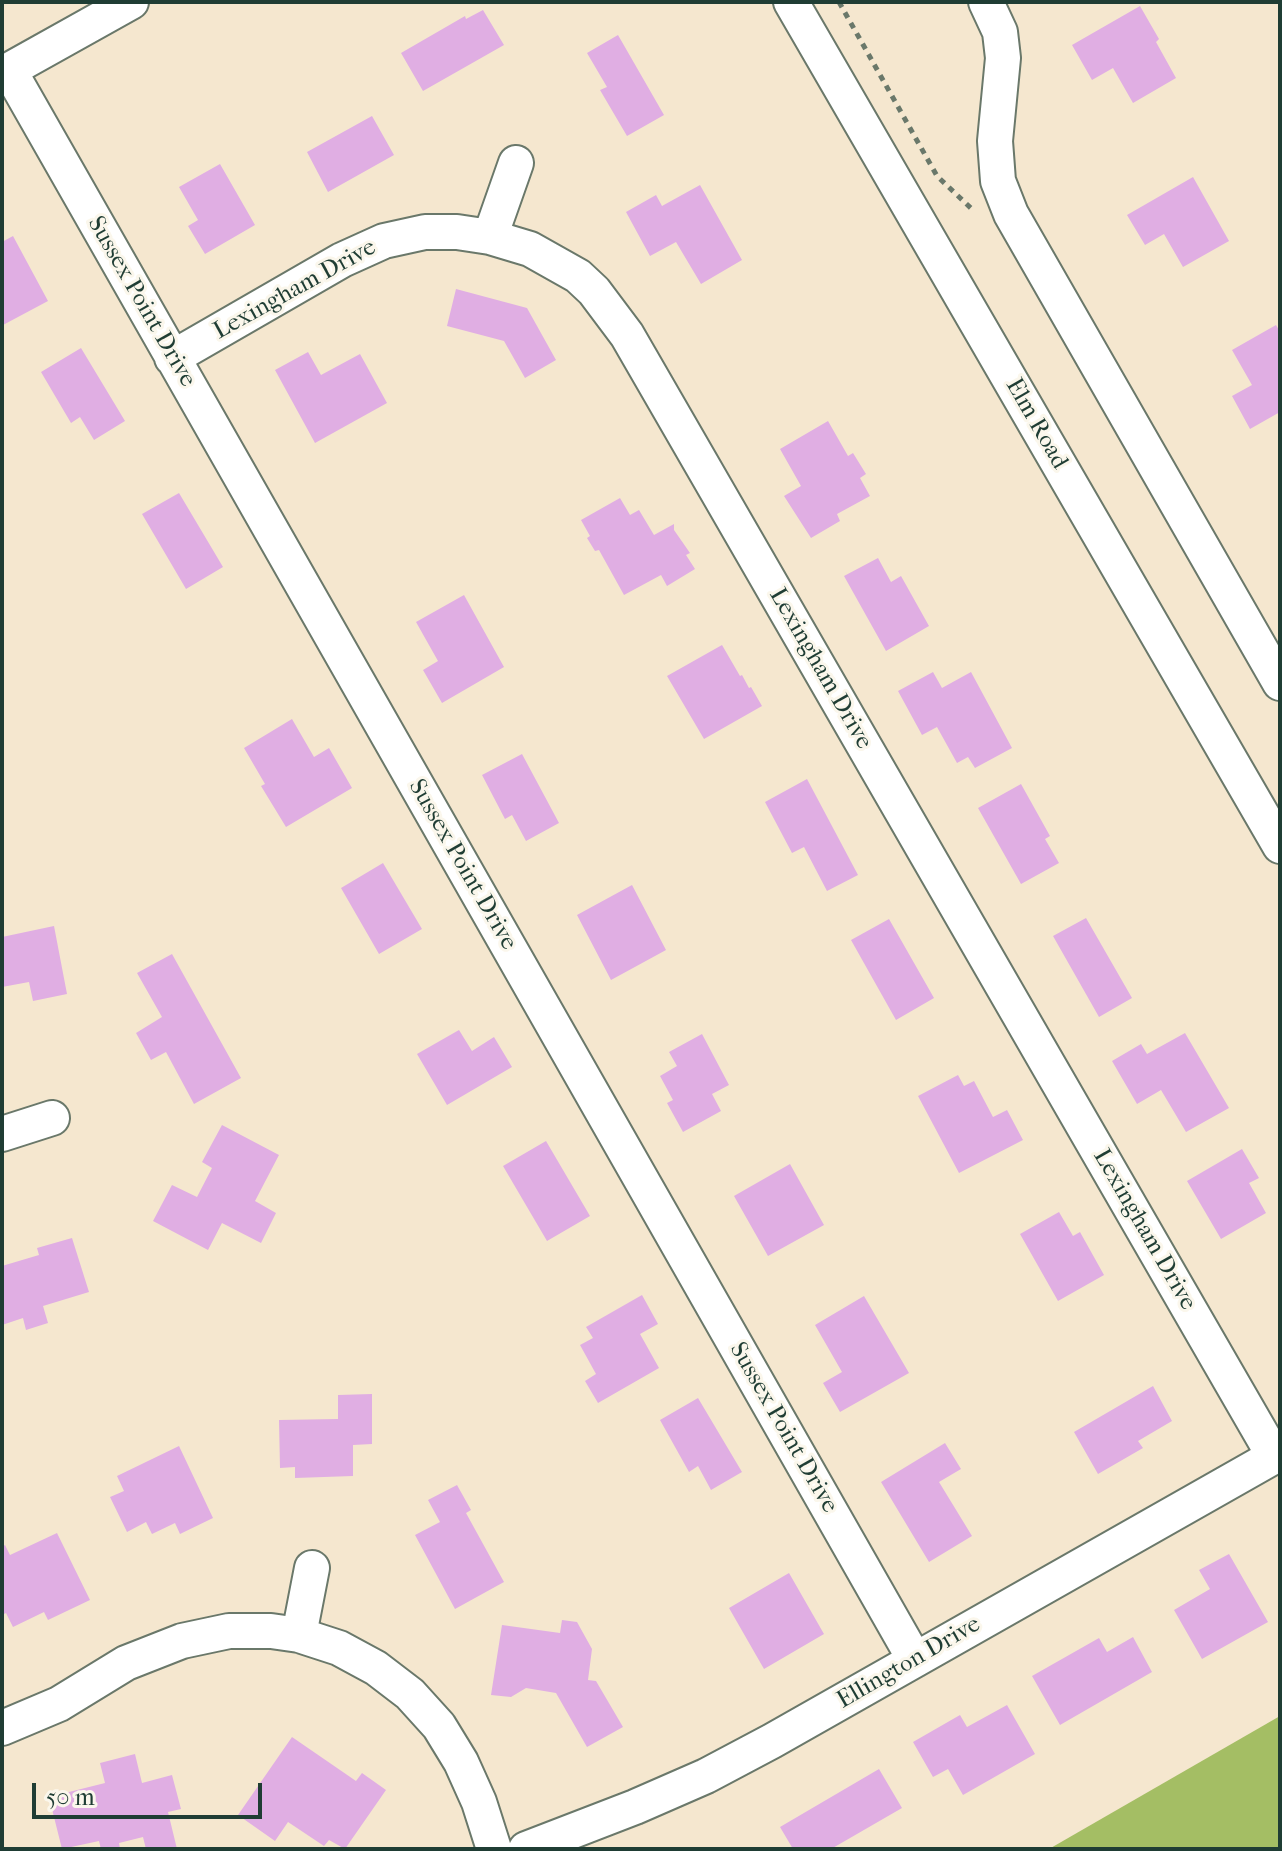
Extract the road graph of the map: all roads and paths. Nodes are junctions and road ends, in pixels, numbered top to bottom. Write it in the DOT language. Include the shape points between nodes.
graph roads {
  1 [pos="131,2"];
  2 [pos="791,2"];
  3 [pos="839,2"];
  4 [pos="986,2"];
  5 [pos="6,72"];
  6 [pos="516,163"];
  7 [pos="1017,225"];
  8 [pos="490,237"];
  9 [pos="172,358"];
  10 [pos="1280,683"];
  11 [pos="1279,843"];
  12 [pos="52,1118"];
  13 [pos="2,1134"];
  14 [pos="1277,1454"];
  15 [pos="312,1568"];
  16 [pos="299,1635"];
  17 [pos="915,1660"];
  18 [pos="2,1728"];
  19 [pos="494,1849"];
  20 [pos="526,1849"];
  1 -- 5 [label="street"];
  2 -- 11 [label="street, Elm Road"];
  3 -- 7 [label="path" via="937,176 979,216"];
  4 -- 7 [label="street" via="1000,32 1003,58 995,141 998,181"];
  5 -- 9 [label="street, Sussex Point Drive"];
  6 -- 8 [label="street"];
  7 -- 10 [label="street"];
  8 -- 9 [label="street, Lexingham Drive" via="425,232 384,241"];
  8 -- 14 [label="street, Lexingham Drive" via="530,249 578,276 627,335"];
  9 -- 17 [label="street, Sussex Point Drive"];
  12 -- 13 [label="street"];
  14 -- 17 [label="street, Ellington Drive"];
  15 -- 16 [label="street"];
  16 -- 18 [label="street" via="229,1631 182,1641 126,1663 59,1704"];
  16 -- 19 [label="street" via="339,1648 410,1694 461,1762"];
  17 -- 20 [label="street, Ellington Drive" via="706,1776"];
}
